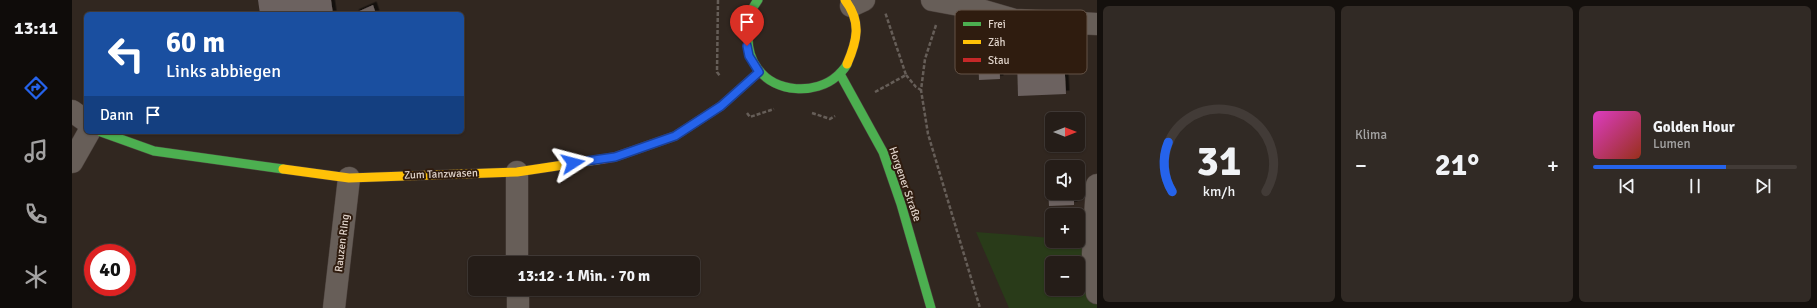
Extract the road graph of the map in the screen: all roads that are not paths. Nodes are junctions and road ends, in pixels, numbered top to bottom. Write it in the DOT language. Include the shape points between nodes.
graph roads {
  1 [pos="758,0"];
  2 [pos="853,2"];
  3 [pos="938,2"];
  4 [pos="970,4"];
  5 [pos="987,10"];
  6 [pos="1087,24"];
  7 [pos="1097,24"];
  8 [pos="759,72"];
  9 [pos="840,74"];
  10 [pos="72,112"];
  11 [pos="84,121"];
  12 [pos="88,134"];
  13 [pos="107,134"];
  14 [pos="72,162"];
  15 [pos="517,172"];
  16 [pos="349,178"];
  17 [pos="1097,185"];
  18 [pos="517,256"];
  19 [pos="1097,293"];
  20 [pos="518,296"];
  21 [pos="334,308"];
  22 [pos="518,308"];
  23 [pos="931,308"];
  1 -- 8 [label="street" via="748,18 745,37 749,56"];
  2 -- 9 [label="street" via="857,39 853,56"];
  3 -- 4 [label="street"];
  4 -- 5 [label="street"];
  6 -- 7 [label="street"];
  8 -- 9 [label="street" via="774,84 792,90 811,90 829,83"];
  8 -- 15 [label="street, Zum Tanzwasen" via="721,106 675,136 615,157"];
  9 -- 23 [label="street, Horgener Straße" via="883,152"];
  10 -- 11 [label="street"];
  12 -- 14 [label="street"];
  13 -- 16 [label="street, Zum Tanzwasen" via="154,151"];
  15 -- 16 [label="street, Zum Tanzwasen"];
  15 -- 18 [label="street"];
  16 -- 21 [label="street, Rauzen RIng"];
  17 -- 19 [label="street" via="1093,254"];
  20 -- 22 [label="street"];
}
